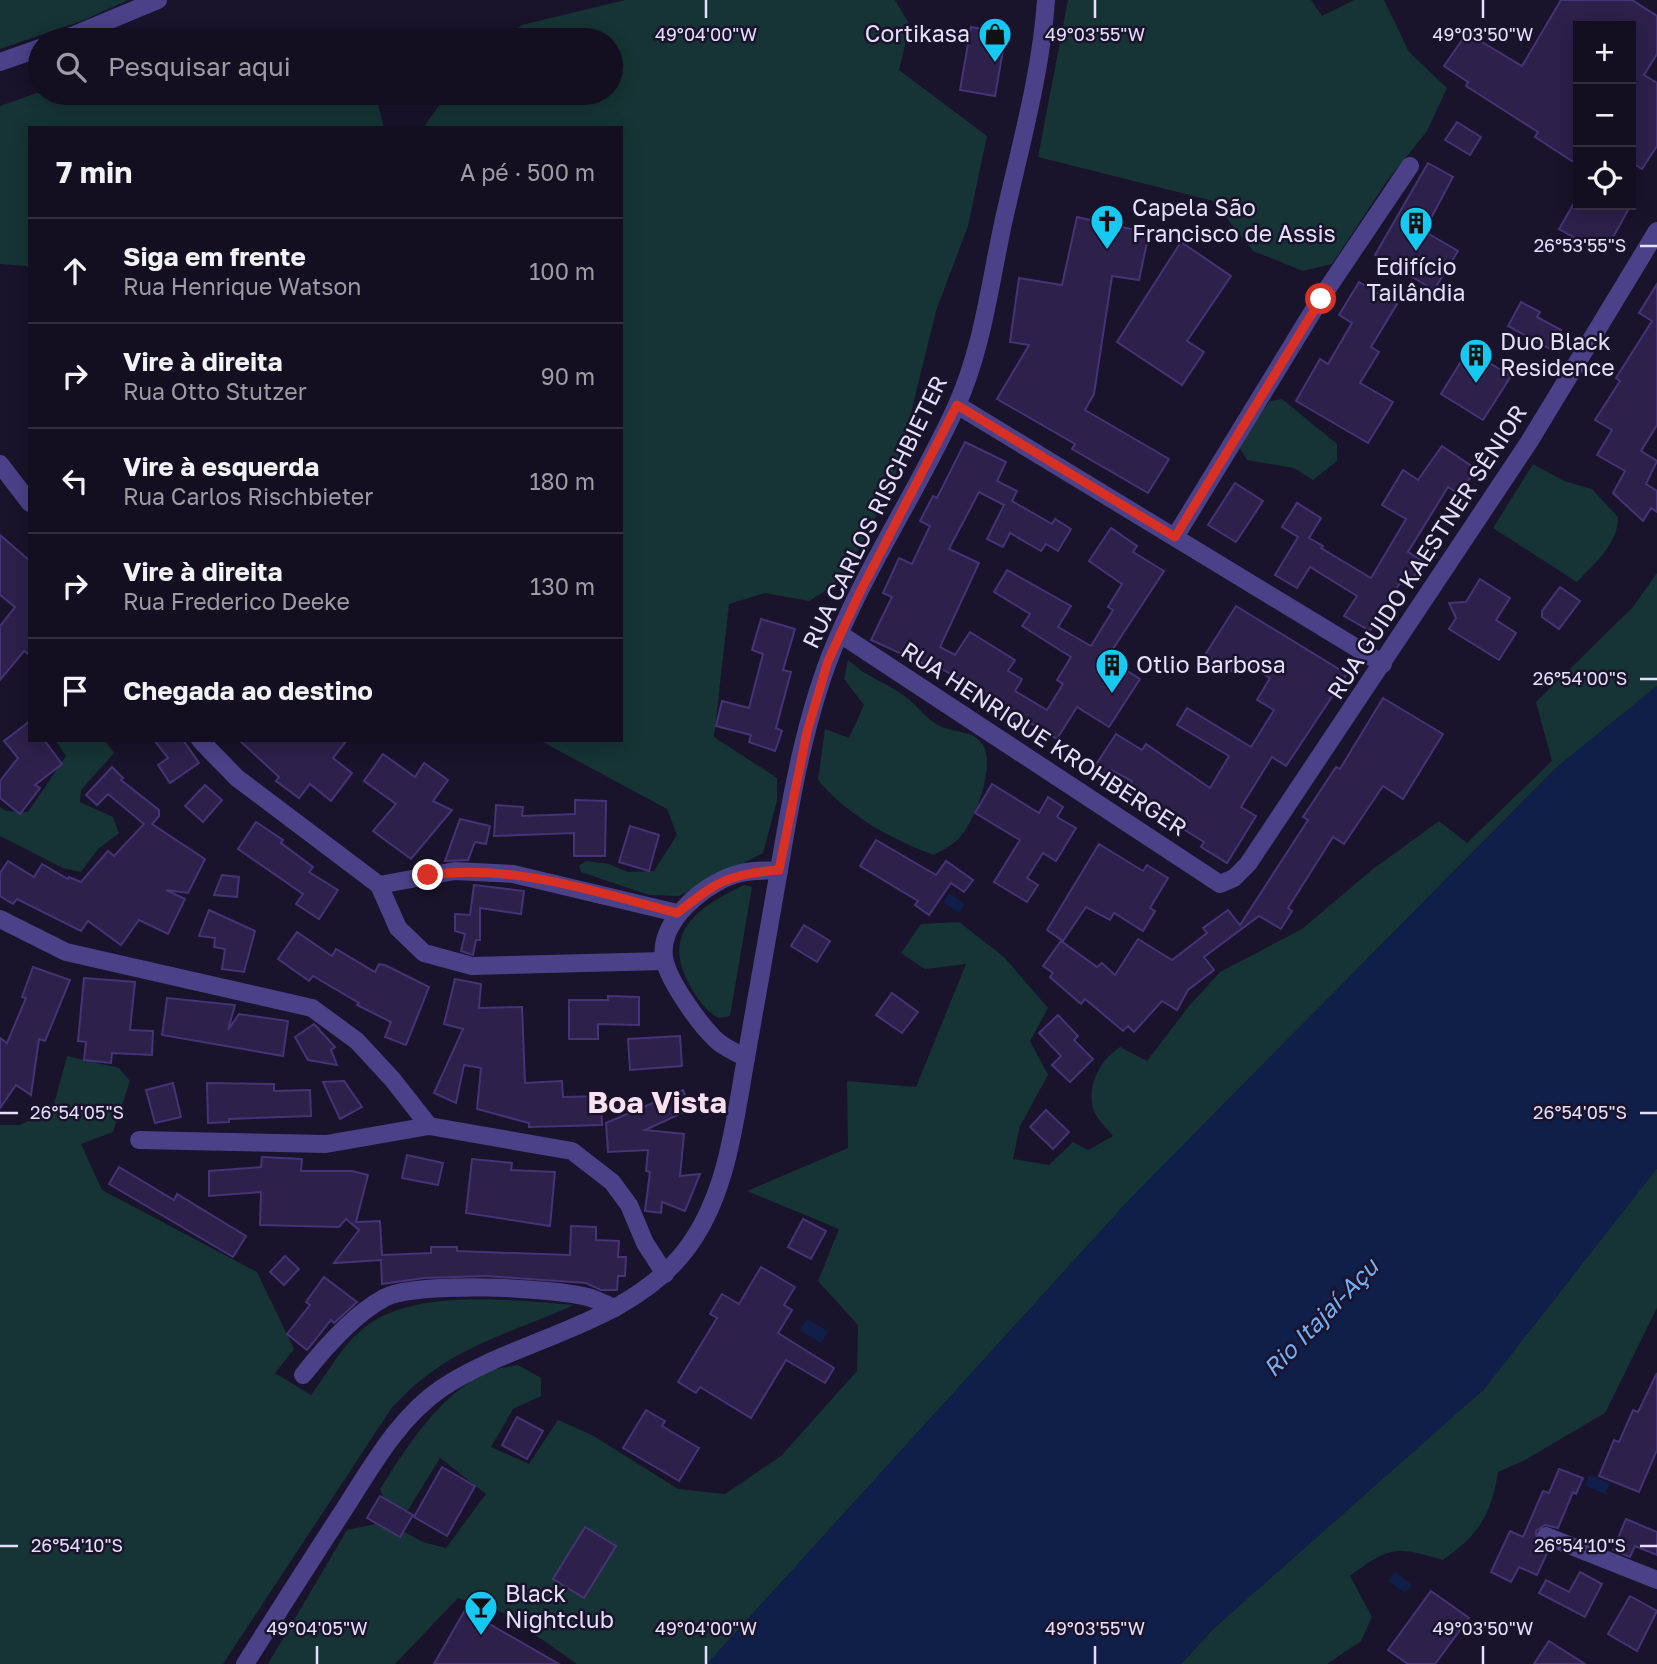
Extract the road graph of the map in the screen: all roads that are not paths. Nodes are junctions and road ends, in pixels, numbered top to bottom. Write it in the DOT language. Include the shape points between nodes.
graph roads {
  1 [pos="158,0"];
  2 [pos="1046,0"];
  3 [pos="91,28"];
  4 [pos="28,52"];
  5 [pos="0,62"];
  6 [pos="1410,166"];
  7 [pos="1657,231"];
  8 [pos="957,405"];
  9 [pos="0,464"];
  10 [pos="28,500"];
  11 [pos="1175,537"];
  12 [pos="840,634"];
  13 [pos="1383,664"];
  14 [pos="202,742"];
  15 [pos="779,870"];
  16 [pos="1220,884"];
  17 [pos="379,885"];
  18 [pos="677,913"];
  19 [pos="0,919"];
  20 [pos="664,961"];
  21 [pos="746,1058"];
  22 [pos="429,1126"];
  23 [pos="139,1139"];
  24 [pos="665,1274"];
  25 [pos="615,1308"];
  26 [pos="303,1375"];
  27 [pos="1546,1536"];
  28 [pos="1657,1580"];
  29 [pos="245,1664"];
  1 -- 3 [label="street"];
  2 -- 8 [label="street, RUA CARLOS RISCHBIETER" via="1044,31 987,306"];
  4 -- 5 [label="street"];
  6 -- 11 [label="street" via="1321,299"];
  7 -- 13 [label="street, RUA GUIDO KAESTNER SÊNIOR" via="1573,373"];
  8 -- 11 [label="street"];
  8 -- 12 [label="street, RUA CARLOS RISCHBIETER"];
  9 -- 10 [label="street"];
  11 -- 13 [label="street"];
  12 -- 15 [label="street, RUA CARLOS RISCHBIETER" via="807,732"];
  12 -- 16 [label="street, RUA HENRIQUE KROHBERGER"];
  13 -- 16 [label="street, RUA GUIDO KAESTNER SÊNIOR" via="1248,864"];
  14 -- 17 [label="street" via="237,778"];
  15 -- 18 [label="street" via="740,873 710,887"];
  15 -- 21 [label="street, RUA CARLOS RISCHBIETER"];
  17 -- 18 [label="street" via="455,871 513,874"];
  17 -- 20 [label="street" via="398,928 425,953 453,962 503,966"];
  18 -- 20 [label="street" via="667,935"];
  19 -- 22 [label="street" via="66,952 312,1008 357,1041"];
  20 -- 21 [label="street" via="683,997 715,1040"];
  21 -- 24 [label="street, RUA CARLOS RISCHBIETER" via="727,1156 713,1200 688,1247"];
  22 -- 23 [label="street" via="326,1144"];
  22 -- 24 [label="street" via="572,1151 612,1182"];
  24 -- 25 [label="street, RUA CARLOS RISCHBIETER"];
  25 -- 26 [label="street" via="589,1297 483,1288 429,1289 386,1297 330,1344"];
  25 -- 29 [label="street, RUA CARLOS RISCHBIETER" via="457,1378 421,1406 378,1456"];
  27 -- 28 [label="street"];
}
